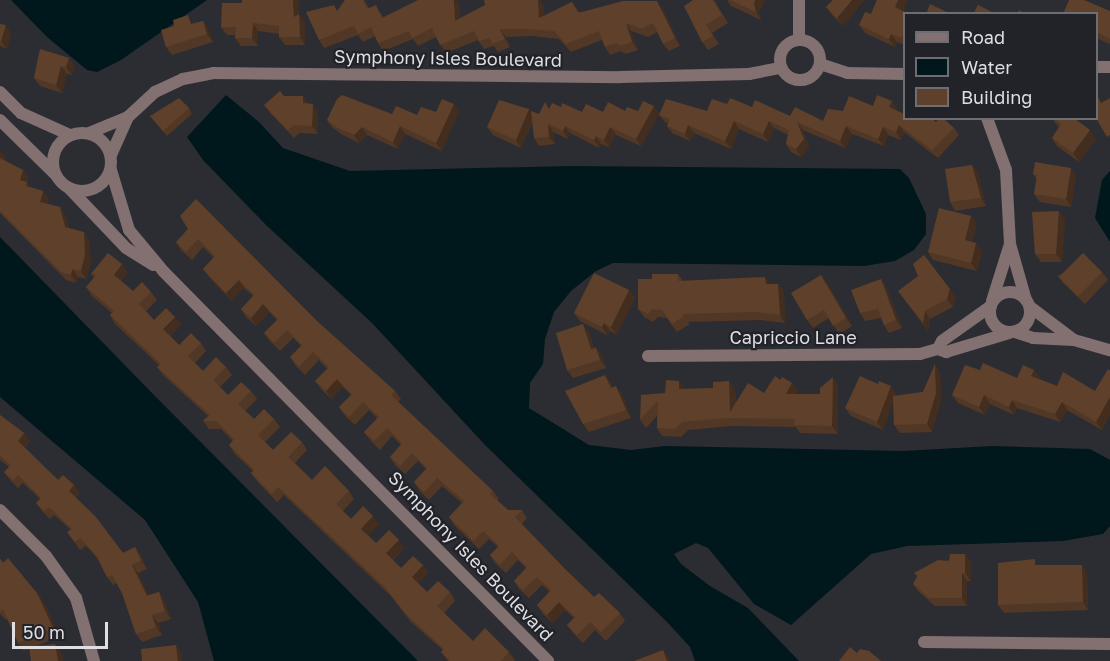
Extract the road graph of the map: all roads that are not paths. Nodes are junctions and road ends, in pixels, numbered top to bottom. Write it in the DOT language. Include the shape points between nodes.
graph roads {
  1 [pos="799,0"];
  2 [pos="799,40"];
  3 [pos="820,64"];
  4 [pos="781,68"];
  5 [pos="903,74"];
  6 [pos="0,92"];
  7 [pos="128,117"];
  8 [pos="0,120"];
  9 [pos="989,120"];
  10 [pos="89,133"];
  11 [pos="70,135"];
  12 [pos="111,155"];
  13 [pos="111,170"];
  14 [pos="55,174"];
  15 [pos="69,188"];
  16 [pos="1010,244"];
  17 [pos="164,272"];
  18 [pos="1028,303"];
  19 [pos="992,304"];
  20 [pos="1012,332"];
  21 [pos="1074,340"];
  22 [pos="938,349"];
  23 [pos="1110,350"];
  24 [pos="648,356"];
  25 [pos="0,510"];
  26 [pos="924,642"];
  27 [pos="1110,644"];
  28 [pos="94,661"];
  29 [pos="548,661"];
  1 -- 2 [label="street"];
  2 -- 3 [label="street" via="814,46"];
  2 -- 4 [label="street" via="782,50"];
  3 -- 4 [label="street" via="813,76 800,81 788,78"];
  3 -- 5 [label="street" via="847,73"];
  4 -- 7 [label="street, Symphony Isles Boulevard" via="748,74 620,77 213,73 183,79 155,92"];
  6 -- 11 [label="street" via="21,113"];
  7 -- 10 [label="street, Symphony Isles Boulevard"];
  7 -- 12 [label="street, Symphony Isles Boulevard"];
  8 -- 14 [label="street, Symphony Isles Boulevard"];
  9 -- 16 [label="street" via="1006,170"];
  10 -- 11 [label="street, Symphony Isles Boulevard"];
  10 -- 12 [label="street" via="103,141"];
  11 -- 14 [label="street" via="56,147"];
  12 -- 13 [label="street, Symphony Isles Boulevard"];
  13 -- 15 [label="street" via="96,188"];
  13 -- 17 [label="street, Symphony Isles Boulevard" via="129,230"];
  14 -- 15 [label="street, Symphony Isles Boulevard"];
  15 -- 17 [label="street, Symphony Isles Boulevard" via="126,248"];
  16 -- 18 [label="street"];
  16 -- 19 [label="street"];
  17 -- 29 [label="street, Symphony Isles Boulevard"];
  18 -- 19 [label="street" via="1008,292"];
  18 -- 20 [label="street" via="1026,324"];
  18 -- 21 [label="street"];
  19 -- 20 [label="street" via="992,322"];
  19 -- 22 [label="street" via="942,341"];
  20 -- 21 [label="street" via="1033,338"];
  20 -- 22 [label="street, Capriccio Lane" via="946,352"];
  21 -- 23 [label="street"];
  22 -- 24 [label="street, Capriccio Lane" via="920,354"];
  25 -- 28 [label="street" via="46,556 76,598"];
  26 -- 27 [label="street"];
}
